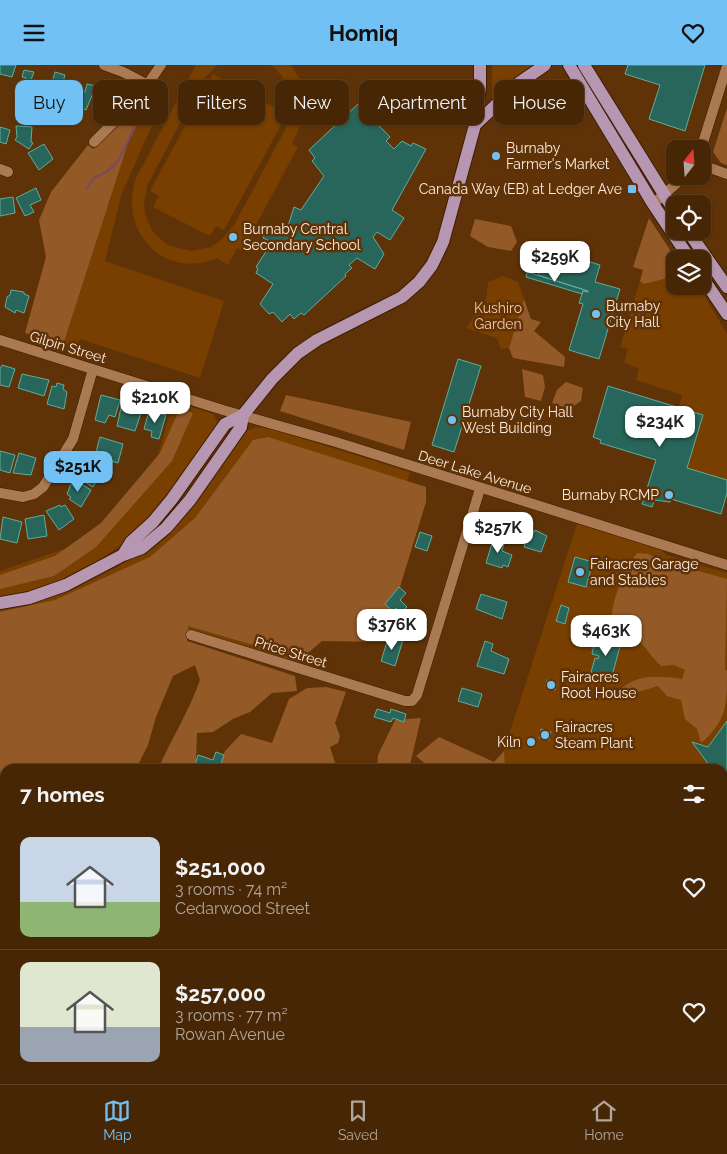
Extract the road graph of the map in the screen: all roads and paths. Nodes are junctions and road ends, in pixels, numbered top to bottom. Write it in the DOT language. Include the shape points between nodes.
graph roads {
  1 [pos="104,65"];
  2 [pos="161,65"];
  3 [pos="480,65"];
  4 [pos="546,65"];
  5 [pos="569,65"];
  6 [pos="584,65"];
  7 [pos="727,66"];
  8 [pos="138,80"];
  9 [pos="151,80"];
  10 [pos="480,80"];
  11 [pos="484,116"];
  12 [pos="112,125"];
  13 [pos="475,125"];
  14 [pos="704,140"];
  15 [pos="94,142"];
  16 [pos="711,168"];
  17 [pos="727,174"];
  18 [pos="676,185"];
  19 [pos="664,196"];
  20 [pos="666,199"];
  21 [pos="653,204"];
  22 [pos="694,240"];
  23 [pos="684,250"];
  24 [pos="727,287"];
  25 [pos="711,290"];
  26 [pos="727,314"];
  27 [pos="0,340"];
  28 [pos="93,369"];
  29 [pos="243,415"];
  30 [pos="480,489"];
  31 [pos="0,493"];
  32 [pos="727,565"];
  33 [pos="0,603"];
  34 [pos="191,635"];
  1 -- 8 [label="street"];
  2 -- 9 [label="street"];
  3 -- 10 [label="main road"];
  4 -- 11 [label="main road" via="519,83"];
  5 -- 21 [label="main road"];
  6 -- 19 [label="main road"];
  7 -- 14 [label="street"];
  12 -- 15 [label="street"];
  13 -- 29 [label="main road" via="443,242 419,282 402,297 298,353"];
  16 -- 17 [label="street"];
  18 -- 19 [label="street"];
  19 -- 20 [label="main road"];
  19 -- 21 [label="street"];
  21 -- 23 [label="main road"];
  22 -- 24 [label="main road"];
  25 -- 26 [label="main road"];
  27 -- 28 [label="street, Gilpin Street"];
  28 -- 29 [label="street, Gilpin Street"];
  28 -- 31 [label="street" via="73,439 43,487 23,497"];
  29 -- 30 [label="street, Deer Lake Avenue"];
  29 -- 33 [label="main road" via="225,424 172,499 131,542 123,555 66,585 29,598"];
  30 -- 32 [label="street, Deer Lake Avenue"];
  30 -- 34 [label="street, Price Street" via="412,701"];
}
